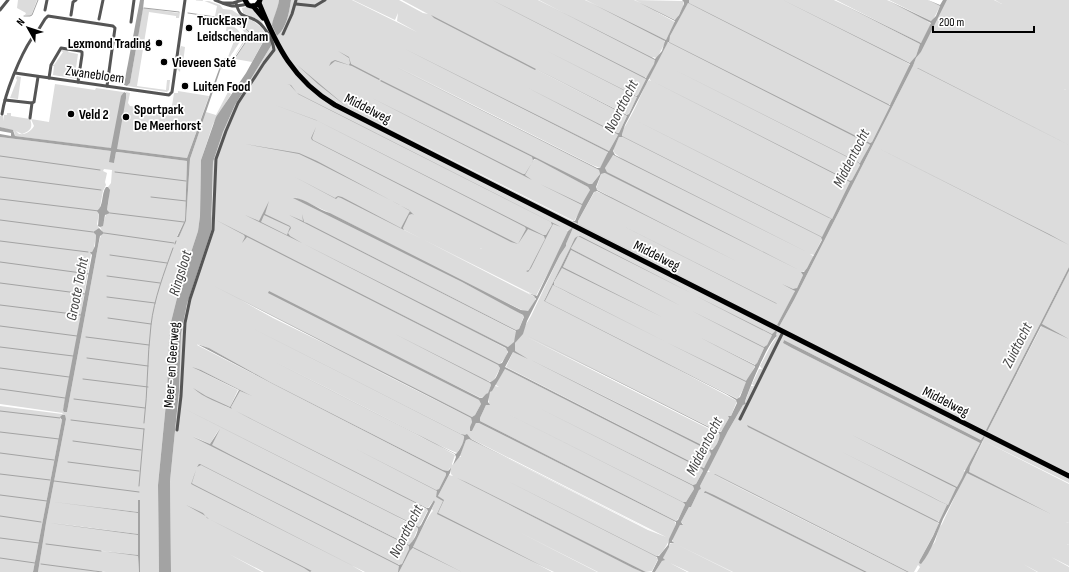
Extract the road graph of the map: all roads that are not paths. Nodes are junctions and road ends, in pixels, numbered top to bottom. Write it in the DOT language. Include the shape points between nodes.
graph roads {
  1 [pos="8,0"];
  2 [pos="47,0"];
  3 [pos="76,0"];
  4 [pos="103,0"];
  5 [pos="134,0"];
  6 [pos="185,0"];
  7 [pos="215,0"];
  8 [pos="325,0"];
  9 [pos="244,1"];
  10 [pos="260,2"];
  11 [pos="296,2"];
  12 [pos="237,4"];
  13 [pos="253,6"];
  14 [pos="0,10"];
  15 [pos="45,10"];
  16 [pos="71,15"];
  17 [pos="99,19"];
  18 [pos="265,20"];
  19 [pos="131,22"];
  20 [pos="268,32"];
  21 [pos="283,34"];
  22 [pos="274,41"];
  23 [pos="15,74"];
  24 [pos="38,77"];
  25 [pos="49,78"];
  26 [pos="78,82"];
  27 [pos="107,86"];
  28 [pos="5,100"];
  29 [pos="32,104"];
  30 [pos="2,114"];
  31 [pos="30,118"];
  32 [pos="783,332"];
  33 [pos="740,419"];
  34 [pos="177,430"];
  35 [pos="1069,476"];
  1 -- 14 [label="street"];
  2 -- 15 [label="street"];
  3 -- 16 [label="street" via="73,2"];
  4 -- 17 [label="street"];
  5 -- 19 [label="street"];
  6 -- 27 [label="street, Zwanebloem" via="172,92 169,95"];
  7 -- 12 [label="street"];
  8 -- 11 [label="street" via="315,6"];
  9 -- 12 [label="street"];
  9 -- 12 [label="street"];
  9 -- 13 [label="main road"];
  10 -- 13 [label="main road"];
  10 -- 18 [label="main road, Middelweg"];
  11 -- 21 [label="street"];
  12 -- 20 [label="street" via="242,15 255,19"];
  13 -- 18 [label="main road, Middelweg"];
  18 -- 20 [label="main road, Middelweg"];
  20 -- 22 [label="main road, Middelweg"];
  22 -- 32 [label="main road, Middelweg" via="298,76 315,92 335,105"];
  22 -- 34 [label="street, Meer- en Geerweg" via="274,52 264,62 238,103 216,159 213,230 184,323"];
  23 -- 24 [label="street, Zwanebloem"];
  23 -- 27 [label="street" via="23,53 48,16 115,28"];
  23 -- 28 [label="street"];
  24 -- 25 [label="street, Zwanebloem"];
  24 -- 29 [label="street"];
  25 -- 26 [label="street, Zwanebloem"];
  25 -- 26 [label="street" via="51,65 61,48 82,52"];
  26 -- 27 [label="street, Zwanebloem"];
  28 -- 29 [label="street"];
  28 -- 30 [label="street"];
  29 -- 31 [label="street"];
  32 -- 33 [label="street"];
  32 -- 35 [label="main road, Middelweg"];
}
